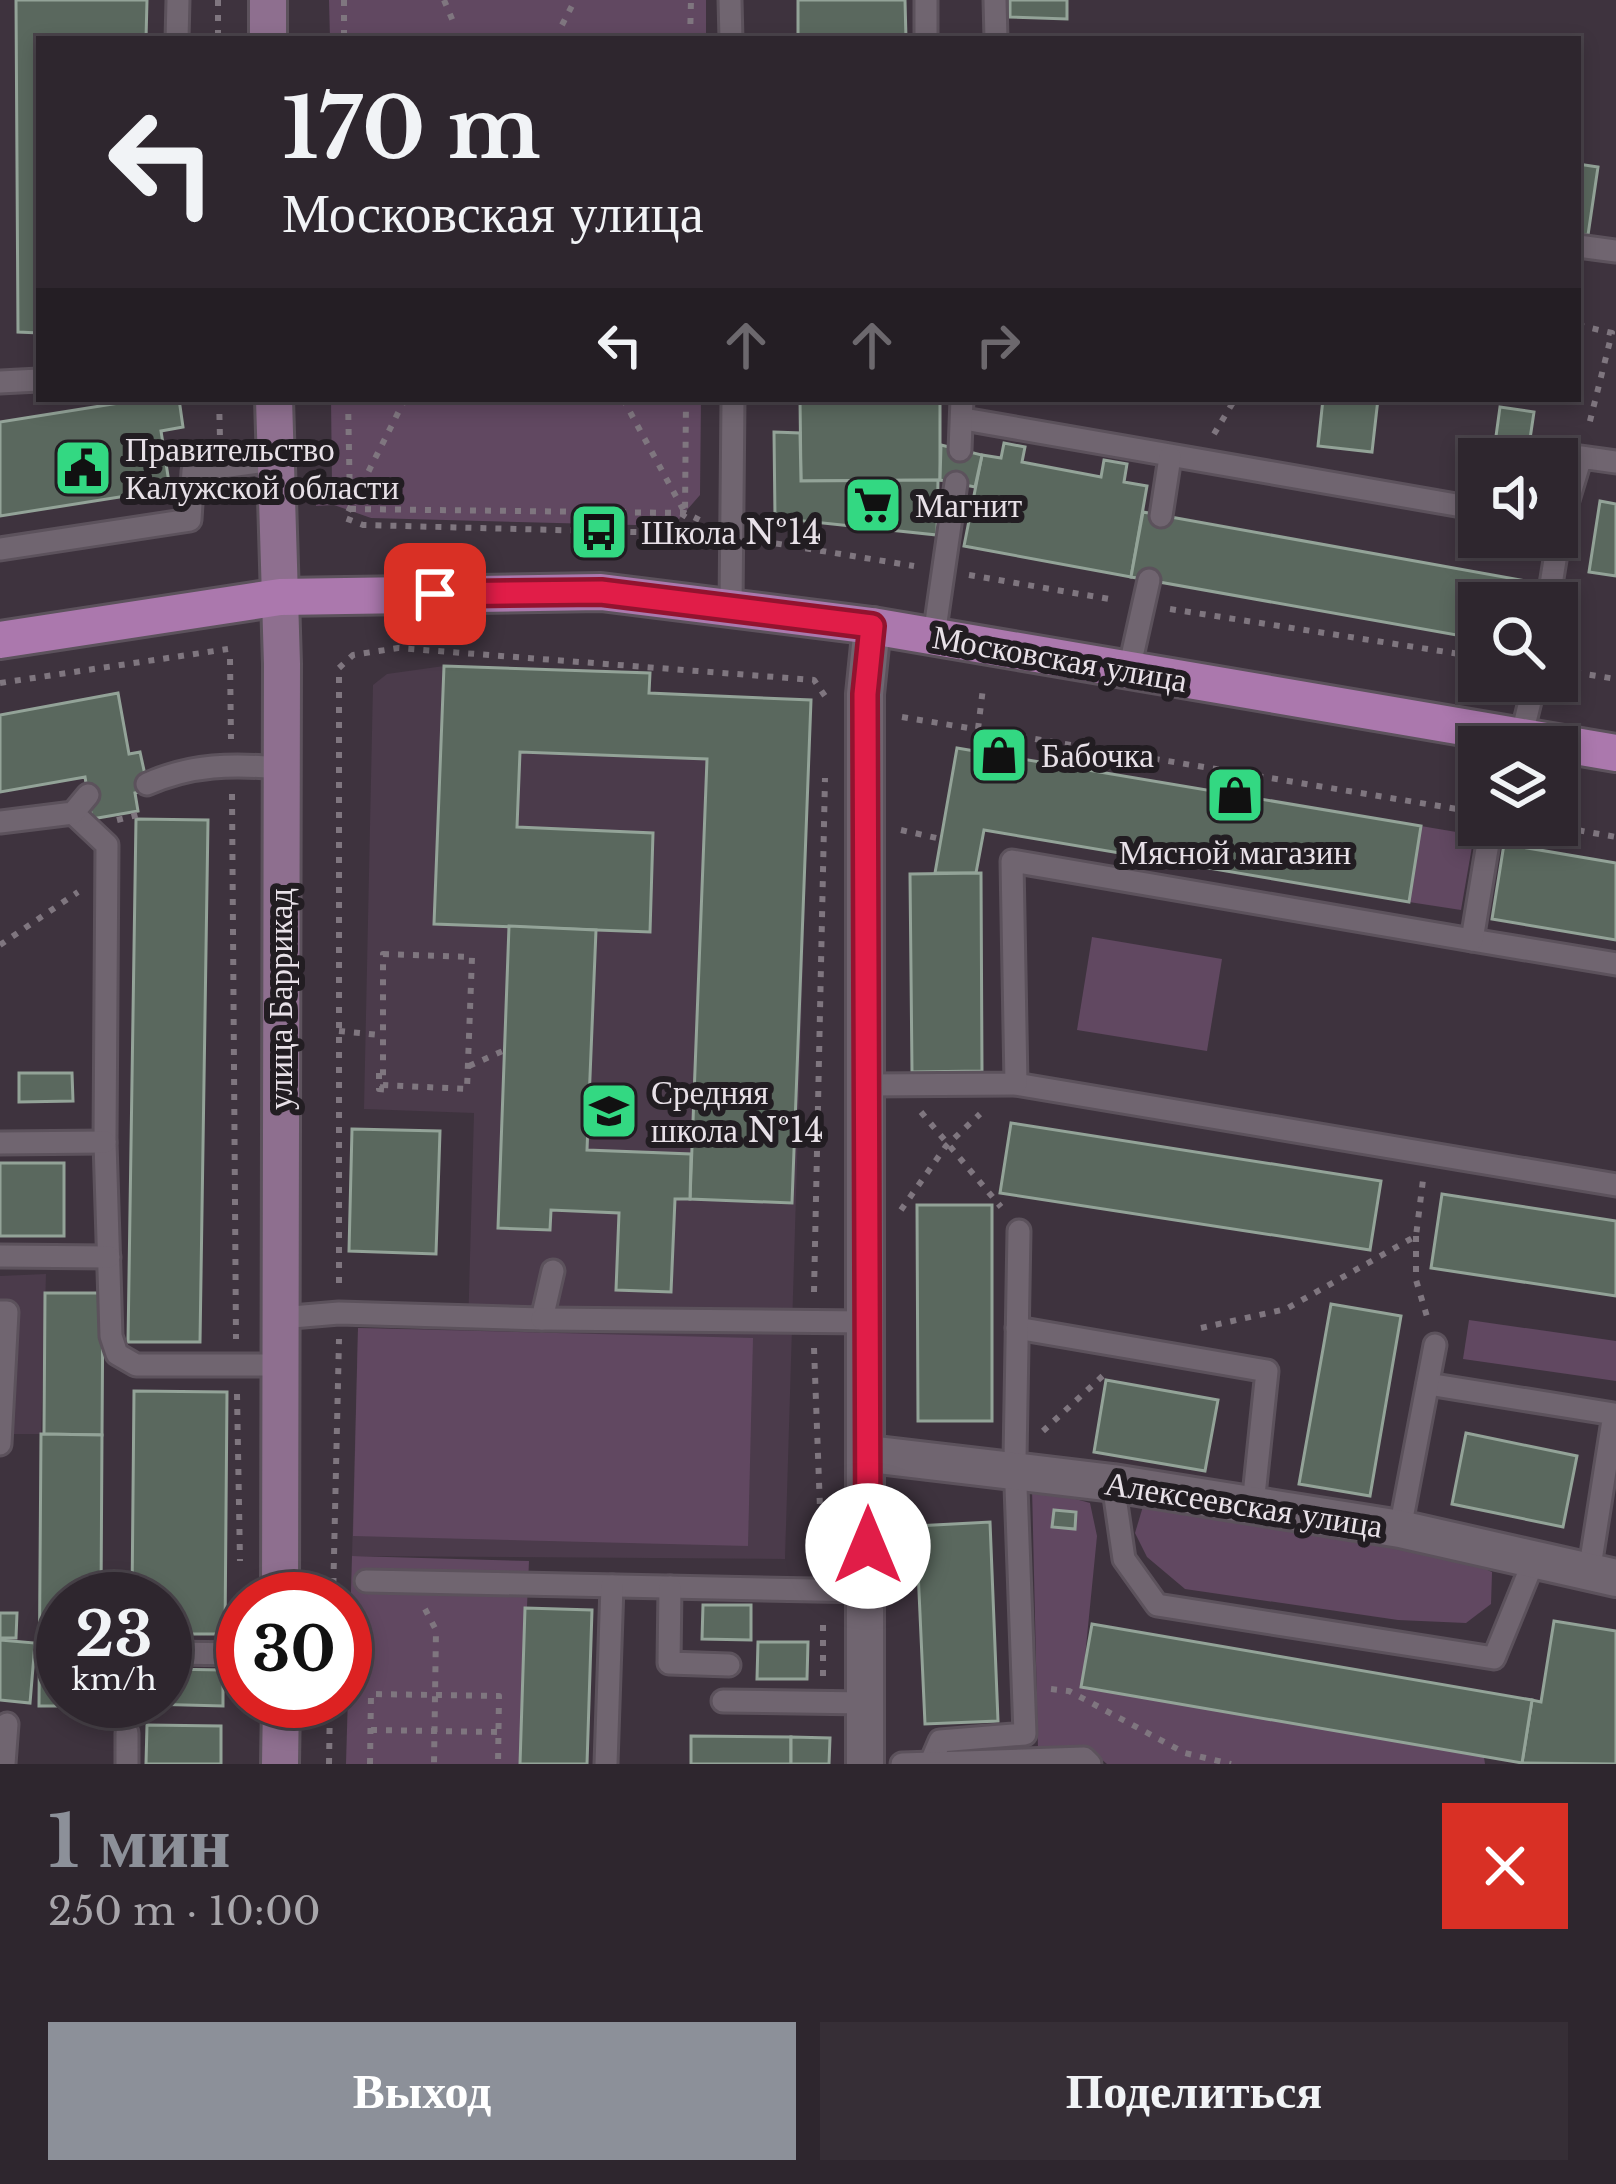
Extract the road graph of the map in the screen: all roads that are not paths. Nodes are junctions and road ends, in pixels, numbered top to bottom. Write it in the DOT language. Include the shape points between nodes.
graph roads {
  1 [pos="178,0"];
  2 [pos="268,0"];
  3 [pos="730,0"];
  4 [pos="926,0"];
  5 [pos="995,0"];
  6 [pos="177,36"];
  7 [pos="268,36"];
  8 [pos="730,36"];
  9 [pos="926,36"];
  10 [pos="996,36"];
  11 [pos="1581,246"];
  12 [pos="1616,251"];
  13 [pos="36,380"];
  14 [pos="0,382"];
  15 [pos="274,402"];
  16 [pos="734,402"];
  17 [pos="963,409"];
  18 [pos="960,450"];
  19 [pos="1170,458"];
  20 [pos="274,460"];
  21 [pos="1616,462"];
  22 [pos="1578,466"];
  23 [pos="956,483"];
  24 [pos="1458,506"];
  25 [pos="1161,516"];
  26 [pos="0,549"];
  27 [pos="1149,580"];
  28 [pos="280,597"];
  29 [pos="731,607"];
  30 [pos="872,626"];
  31 [pos="934,636"];
  32 [pos="0,640"];
  33 [pos="1129,670"];
  34 [pos="1458,730"];
  35 [pos="1578,749"];
  36 [pos="1616,753"];
  37 [pos="281,767"];
  38 [pos="147,784"];
  39 [pos="88,795"];
  40 [pos="73,813"];
  41 [pos="0,822"];
  42 [pos="1488,846"];
  43 [pos="1472,940"];
  44 [pos="1616,964"];
  45 [pos="1016,1084"];
  46 [pos="884,1085"];
  47 [pos="105,1142"];
  48 [pos="0,1143"];
  49 [pos="1616,1185"];
  50 [pos="1018,1231"];
  51 [pos="0,1256"];
  52 [pos="109,1257"];
  53 [pos="554,1271"];
  54 [pos="0,1312"];
  55 [pos="280,1318"];
  56 [pos="542,1319"];
  57 [pos="868,1322"];
  58 [pos="1017,1328"];
  59 [pos="1435,1345"];
  60 [pos="279,1364"];
  61 [pos="1427,1384"];
  62 [pos="0,1444"];
  63 [pos="868,1454"];
  64 [pos="1015,1465"];
  65 [pos="1112,1483"];
  66 [pos="1253,1505"];
  67 [pos="1400,1529"];
  68 [pos="1534,1560"];
  69 [pos="280,1572"];
  70 [pos="1602,1575"];
  71 [pos="372,1581"];
  72 [pos="611,1586"];
  73 [pos="670,1587"];
  74 [pos="868,1592"];
  75 [pos="729,1665"];
  76 [pos="723,1701"];
  77 [pos="866,1703"];
  78 [pos="7,1724"];
  79 [pos="280,1728"];
  80 [pos="128,1733"];
  81 [pos="931,1762"];
  82 [pos="1086,1762"];
  83 [pos="4,1764"];
  84 [pos="127,1764"];
  85 [pos="280,1764"];
  86 [pos="606,1764"];
  87 [pos="866,1764"];
  88 [pos="902,1764"];
  1 -- 6 [label="lane"];
  2 -- 7 [label="street"];
  3 -- 8 [label="lane"];
  4 -- 9 [label="lane"];
  5 -- 10 [label="lane"];
  11 -- 12 [label="lane"];
  13 -- 14 [label="lane"];
  15 -- 20 [label="street, улица Баррикад"];
  16 -- 29 [label="lane"];
  17 -- 18 [label="lane"];
  17 -- 19 [label="lane"];
  19 -- 24 [label="lane"];
  19 -- 25 [label="lane"];
  20 -- 26 [label="lane" via="193,471 190,520"];
  20 -- 28 [label="street, улица Баррикад"];
  21 -- 22 [label="lane" via="1581,457"];
  23 -- 31 [label="lane"];
  27 -- 33 [label="lane"];
  28 -- 29 [label="main road, Московская улица" via="601,592"];
  28 -- 32 [label="main road, Московская улица"];
  28 -- 37 [label="street, улица Баррикад"];
  29 -- 30 [label="main road, Московская улица"];
  30 -- 31 [label="main road, Московская улица"];
  30 -- 46 [label="street" via="865,694"];
  31 -- 33 [label="main road, Московская улица"];
  33 -- 34 [label="main road, Московская улица"];
  35 -- 36 [label="main road, Московская улица"];
  37 -- 38 [label="lane" via="180,769"];
  37 -- 55 [label="street, улица Баррикад"];
  39 -- 40 [label="lane"];
  40 -- 41 [label="lane"];
  40 -- 47 [label="lane" via="107,845"];
  42 -- 43 [label="lane"];
  43 -- 44 [label="lane"];
  43 -- 45 [label="lane" via="1012,860"];
  45 -- 46 [label="lane"];
  45 -- 49 [label="lane"];
  46 -- 57 [label="street"];
  47 -- 48 [label="lane"];
  47 -- 52 [label="lane"];
  50 -- 58 [label="lane"];
  51 -- 52 [label="lane"];
  52 -- 60 [label="lane" via="117,1354 136,1365"];
  53 -- 56 [label="lane"];
  54 -- 62 [label="lane" via="7,1312"];
  55 -- 56 [label="lane"];
  55 -- 60 [label="street, улица Баррикад"];
  56 -- 57 [label="lane"];
  57 -- 63 [label="street"];
  58 -- 64 [label="lane"];
  58 -- 66 [label="lane" via="1267,1371"];
  59 -- 61 [label="lane"];
  60 -- 69 [label="street, улица Баррикад"];
  61 -- 67 [label="lane"];
  61 -- 70 [label="lane" via="1614,1414"];
  63 -- 64 [label="street, Алексеевская улица"];
  63 -- 74 [label="street"];
  64 -- 65 [label="street, Алексеевская улица"];
  64 -- 81 [label="lane" via="1025,1734 940,1741"];
  65 -- 66 [label="street, Алексеевская улица"];
  65 -- 68 [label="lane" via="1124,1558 1157,1605 1493,1658"];
  66 -- 67 [label="street, Алексеевская улица"];
  67 -- 68 [label="street, Алексеевская улица"];
  68 -- 70 [label="street, Алексеевская улица"];
  71 -- 72 [label="lane"];
  72 -- 73 [label="lane"];
  72 -- 86 [label="lane"];
  73 -- 74 [label="lane"];
  73 -- 75 [label="lane" via="669,1663"];
  74 -- 77 [label="street"];
  76 -- 77 [label="lane"];
  77 -- 87 [label="street"];
  78 -- 83 [label="lane"];
  79 -- 85 [label="street"];
  80 -- 84 [label="lane"];
  81 -- 82 [label="lane"];
  81 -- 88 [label="lane"];
}
